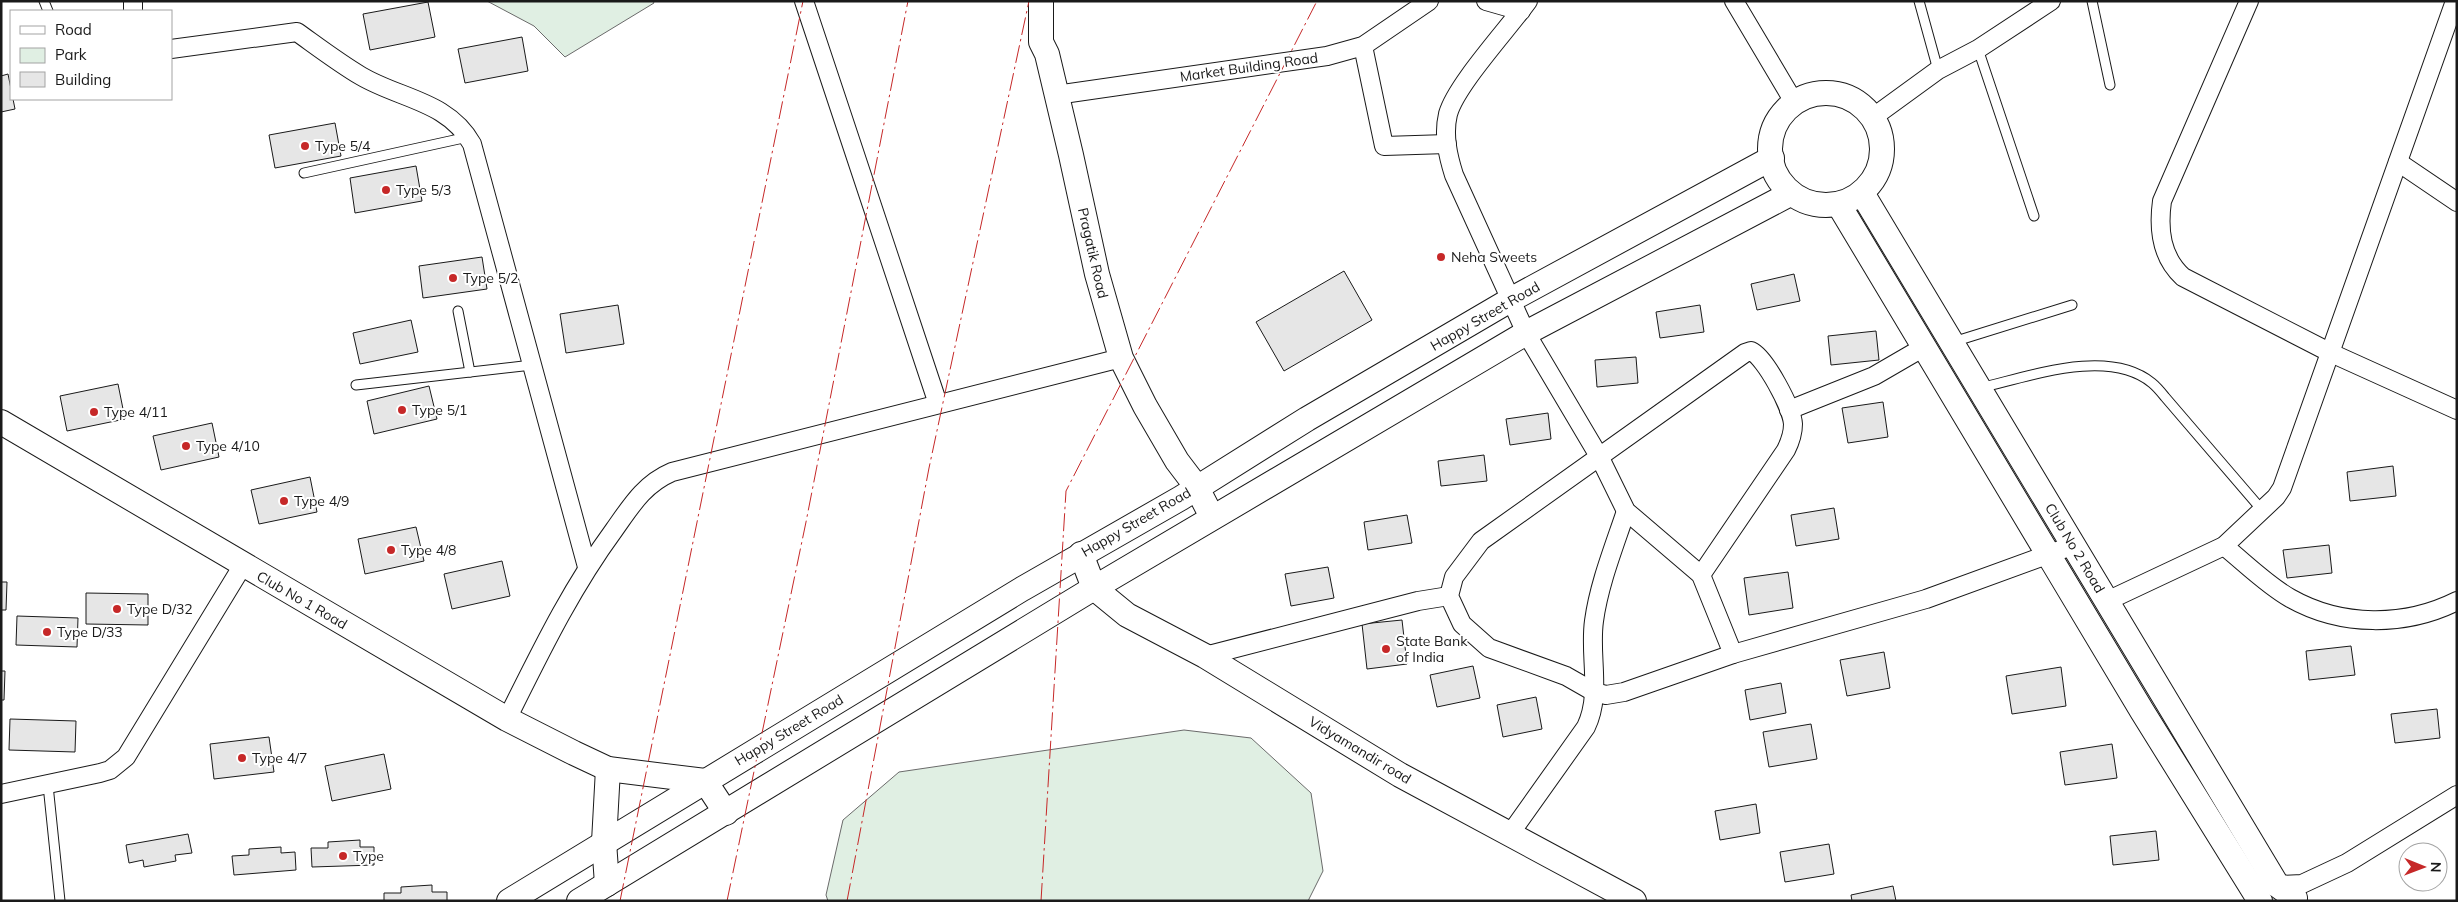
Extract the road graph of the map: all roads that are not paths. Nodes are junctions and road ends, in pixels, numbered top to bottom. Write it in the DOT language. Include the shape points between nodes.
graph roads {
  1 [pos="804,1"];
  2 [pos="1042,1"];
  3 [pos="1429,1"];
  4 [pos="1486,1"];
  5 [pos="1734,1"];
  6 [pos="1919,1"];
  7 [pos="2092,1"];
  8 [pos="2249,1"];
  9 [pos="2455,1"];
  10 [pos="2043,4"];
  11 [pos="1525,6"];
  12 [pos="1363,46"];
  13 [pos="172,49"];
  14 [pos="1978,49"];
  15 [pos="1938,70"];
  16 [pos="2110,85"];
  17 [pos="1056,95"];
  18 [pos="1794,102"];
  19 [pos="1872,118"];
  20 [pos="468,137"];
  21 [pos="1447,144"];
  22 [pos="1772,158"];
  23 [pos="2398,162"];
  24 [pos="304,173"];
  25 [pos="1862,193"];
  26 [pos="1790,194"];
  27 [pos="2457,202"];
  28 [pos="1839,205"];
  29 [pos="2034,216"];
  30 [pos="1512,299"];
  31 [pos="2072,305"];
  32 [pos="458,311"];
  33 [pos="1526,332"];
  34 [pos="1952,342"];
  35 [pos="1924,347"];
  36 [pos="2332,353"];
  37 [pos="1121,358"];
  38 [pos="532,365"];
  39 [pos="470,372"];
  40 [pos="356,385"];
  41 [pos="1980,388"];
  42 [pos="938,404"];
  43 [pos="1790,410"];
  44 [pos="2457,410"];
  45 [pos="1,422"];
  46 [pos="1600,458"];
  47 [pos="1196,486"];
  48 [pos="1626,510"];
  49 [pos="2262,510"];
  50 [pos="1212,517"];
  51 [pos="1120,531"];
  52 [pos="2074,545"];
  53 [pos="2224,546"];
  54 [pos="1081,554"];
  55 [pos="2048,554"];
  56 [pos="243,565"];
  57 [pos="1132,565"];
  58 [pos="587,567"];
  59 [pos="1701,575"];
  60 [pos="1040,578"];
  61 [pos="1094,588"];
  62 [pos="1449,596"];
  63 [pos="2108,601"];
  64 [pos="2457,601"];
  65 [pos="1052,614"];
  66 [pos="1733,654"];
  67 [pos="1205,656"];
  68 [pos="1594,692"];
  69 [pos="507,719"];
  70 [pos="608,769"];
  71 [pos="705,781"];
  72 [pos="48,785"];
  73 [pos="1,794"];
  74 [pos="2457,795"];
  75 [pos="726,813"];
  76 [pos="1510,834"];
  77 [pos="604,842"];
  78 [pos="607,884"];
  79 [pos="2291,892"];
  80 [pos="2256,900"];
  81 [pos="60,901"];
  82 [pos="509,901"];
  83 [pos="579,901"];
  84 [pos="1634,901"];
  1 -- 42 [label="street"];
  2 -- 17 [label="street, Pragatik Road" via="1041,42 1047,54"];
  3 -- 12 [label="street, Market Building Road"];
  4 -- 11 [label="street"];
  5 -- 18 [label="street"];
  6 -- 15 [label="lane"];
  7 -- 16 [label="lane"];
  8 -- 36 [label="street" via="2162,201 2162,239 2172,267 2183,277"];
  9 -- 23 [label="street"];
  10 -- 14 [label="street"];
  11 -- 21 [label="street" via="1456,95 1448,114"];
  12 -- 17 [label="street, Market Building Road" via="1327,56"];
  12 -- 21 [label="street" via="1384,146"];
  13 -- 20 [label="street" via="297,32 362,76 443,112 456,121"];
  14 -- 15 [label="street"];
  14 -- 29 [label="lane"];
  15 -- 19 [label="street"];
  17 -- 37 [label="street, Pragatik Road" via="1097,274"];
  18 -- 19 [label="street" via="1820,93 1838,94 1854,101"];
  18 -- 22 [label="street" via="1775,123 1769,142"];
  19 -- 25 [label="street" via="1882,144 1880,162 1874,179"];
  20 -- 24 [label="lane"];
  20 -- 38 [label="street"];
  21 -- 30 [label="street" via="1454,175"];
  22 -- 26 [label="street" via="1777,179"];
  22 -- 30 [label="street, Happy Street Road"];
  23 -- 27 [label="street"];
  23 -- 36 [label="street"];
  25 -- 28 [label="street"];
  25 -- 34 [label="street, Club No 2 Road"];
  26 -- 28 [label="street" via="1806,203"];
  26 -- 33 [label="street"];
  28 -- 35 [label="street, Club No 2 Road"];
  30 -- 33 [label="street"];
  30 -- 47 [label="street, Happy Street Road"];
  31 -- 34 [label="lane"];
  32 -- 39 [label="lane"];
  33 -- 46 [label="street"];
  33 -- 50 [label="street"];
  34 -- 41 [label="street, Club No 2 Road"];
  35 -- 43 [label="street" via="1874,376"];
  35 -- 55 [label="street, Club No 2 Road"];
  36 -- 44 [label="street"];
  36 -- 49 [label="street" via="2287,478 2276,497"];
  37 -- 42 [label="street"];
  37 -- 47 [label="street, Pragatik Road" via="1177,461"];
  38 -- 39 [label="lane"];
  38 -- 58 [label="street"];
  39 -- 40 [label="lane"];
  41 -- 49 [label="lane" via="2078,366 2122,369 2137,374 2152,382 2166,397"];
  41 -- 52 [label="street, Club No 2 Road"];
  42 -- 58 [label="street" via="657,478 643,490"];
  43 -- 46 [label="street" via="1761,358 1751,351"];
  43 -- 59 [label="street" via="1792,430 1786,450"];
  45 -- 56 [label="street, Club No 1 Road"];
  46 -- 48 [label="street"];
  46 -- 62 [label="street" via="1481,541 1454,577"];
  47 -- 50 [label="street, Pragatik Road"];
  47 -- 51 [label="street, Happy Street Road" via="1181,498"];
  48 -- 59 [label="street"];
  48 -- 68 [label="street" via="1596,606 1592,641"];
  49 -- 53 [label="street"];
  50 -- 57 [label="street"];
  51 -- 54 [label="street, Happy Street Road"];
  51 -- 57 [label="street"];
  52 -- 55 [label="street"];
  52 -- 63 [label="street, Club No 2 Road"];
  53 -- 63 [label="street"];
  53 -- 64 [label="street" via="2290,598 2339,617 2368,620 2410,617"];
  54 -- 60 [label="street, Happy Street Road"];
  54 -- 61 [label="street"];
  55 -- 66 [label="street" via="1926,599"];
  55 -- 80 [label="street, Club No 2 Road" via="2219,832"];
  56 -- 69 [label="street, Club No 1 Road"];
  56 -- 72 [label="street" via="126,757 110,770"];
  57 -- 61 [label="street"];
  58 -- 69 [label="street"];
  59 -- 66 [label="street"];
  60 -- 65 [label="street"];
  60 -- 71 [label="street, Happy Street Road"];
  61 -- 65 [label="street"];
  61 -- 67 [label="street, Vidyamandir road" via="1127,614"];
  62 -- 67 [label="street" via="1418,601"];
  62 -- 68 [label="street" via="1462,624 1489,648 1566,676"];
  63 -- 79 [label="street, Club No 2 Road"];
  65 -- 75 [label="street"];
  66 -- 68 [label="street" via="1624,692 1606,695"];
  67 -- 76 [label="street, Vidyamandir road" via="1400,775"];
  68 -- 76 [label="street" via="1586,727"];
  69 -- 70 [label="street, Club No 1 Road"];
  70 -- 71 [label="street, Club No 1 Road"];
  70 -- 77 [label="street"];
  71 -- 75 [label="street"];
  71 -- 77 [label="street, Happy Street Road"];
  72 -- 73 [label="street"];
  72 -- 81 [label="lane"];
  74 -- 79 [label="street" via="2347,863"];
  75 -- 78 [label="street"];
  76 -- 84 [label="street, Vidyamandir road"];
  77 -- 78 [label="street"];
  77 -- 82 [label="street, Happy Street Road"];
  78 -- 83 [label="street"];
  79 -- 80 [label="street"];
}
